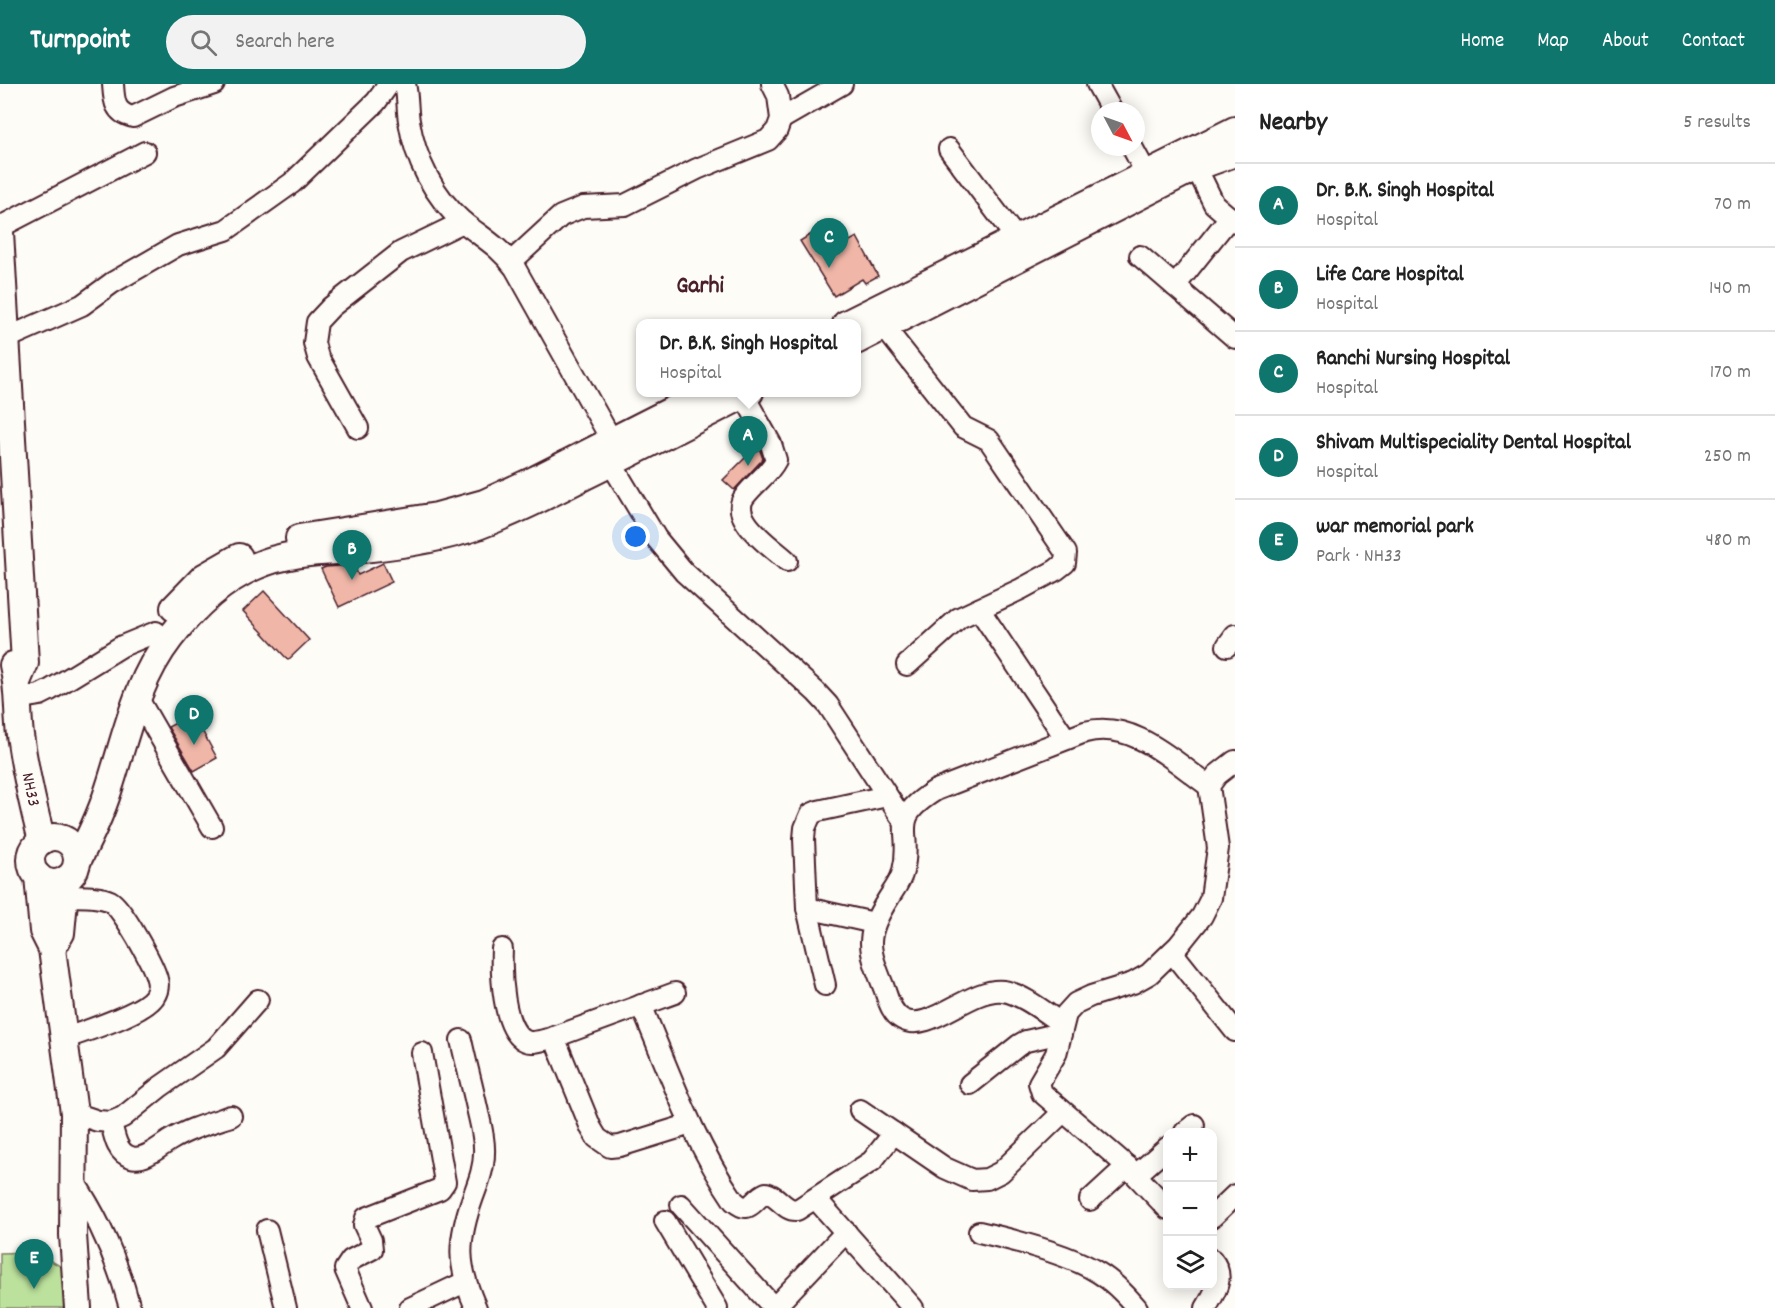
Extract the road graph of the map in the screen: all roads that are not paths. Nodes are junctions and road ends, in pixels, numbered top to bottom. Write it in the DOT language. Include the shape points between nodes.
graph roads {
  1 [pos="113,84"];
  2 [pos="214,84"];
  3 [pos="389,84"];
  4 [pos="405,84"];
  5 [pos="772,84"];
  6 [pos="842,84"];
  7 [pos="1097,84"];
  8 [pos="1107,102"];
  9 [pos="781,119"];
  10 [pos="1235,130"];
  11 [pos="949,149"];
  12 [pos="145,152"];
  13 [pos="1235,153"];
  14 [pos="1137,156"];
  15 [pos="1194,159"];
  16 [pos="1151,181"];
  17 [pos="1232,219"];
  18 [pos="463,222"];
  19 [pos="0,227"];
  20 [pos="0,232"];
  21 [pos="1016,238"];
  22 [pos="1140,256"];
  23 [pos="511,262"];
  24 [pos="1175,286"];
  25 [pos="856,319"];
  26 [pos="885,328"];
  27 [pos="7,338"];
  28 [pos="1235,338"];
  29 [pos="861,339"];
  30 [pos="701,397"];
  31 [pos="740,397"];
  32 [pos="748,397"];
  33 [pos="358,428"];
  34 [pos="0,452"];
  35 [pos="611,452"];
  36 [pos="787,561"];
  37 [pos="979,609"];
  38 [pos="156,632"];
  39 [pos="907,665"];
  40 [pos="17,691"];
  41 [pos="137,697"];
  42 [pos="1066,740"];
  43 [pos="1235,761"];
  44 [pos="1209,786"];
  45 [pos="887,796"];
  46 [pos="905,823"];
  47 [pos="212,827"];
  48 [pos="63,864"];
  49 [pos="38,876"];
  50 [pos="807,908"];
  51 [pos="874,923"];
  52 [pos="52,949"];
  53 [pos="502,949"];
  54 [pos="1172,952"];
  55 [pos="825,985"];
  56 [pos="675,993"];
  57 [pos="258,1000"];
  58 [pos="641,1005"];
  59 [pos="1062,1028"];
  60 [pos="1235,1030"];
  61 [pos="554,1037"];
  62 [pos="63,1039"];
  63 [pos="461,1040"];
  64 [pos="422,1053"];
  65 [pos="970,1084"];
  66 [pos="860,1110"];
  67 [pos="1064,1112"];
  68 [pos="74,1113"];
  69 [pos="231,1116"];
  70 [pos="111,1122"];
  71 [pos="691,1124"];
  72 [pos="894,1133"];
  73 [pos="1163,1150"];
  74 [pos="1132,1170"];
  75 [pos="73,1180"];
  76 [pos="1235,1195"];
  77 [pos="816,1199"];
  78 [pos="1089,1200"];
  79 [pos="681,1205"];
  80 [pos="1163,1205"];
  81 [pos="1217,1212"];
  82 [pos="664,1221"];
  83 [pos="267,1230"];
  84 [pos="846,1232"];
  85 [pos="979,1232"];
  86 [pos="1217,1266"];
  87 [pos="465,1282"];
  88 [pos="1217,1289"];
  89 [pos="1216,1290"];
  90 [pos="78,1308"];
  91 [pos="130,1308"];
  92 [pos="286,1308"];
  93 [pos="362,1308"];
  94 [pos="410,1308"];
  95 [pos="476,1308"];
  96 [pos="717,1308"];
  97 [pos="774,1308"];
  98 [pos="913,1308"];
  99 [pos="1137,1308"];
  100 [pos="1206,1308"];
  1 -- 2 [label="street" via="118,111 132,117"];
  3 -- 27 [label="street" via="376,102 292,183 226,230 178,245 82,305"];
  4 -- 18 [label="street" via="408,118 417,151 439,198"];
  5 -- 9 [label="street"];
  6 -- 9 [label="street"];
  7 -- 8 [label="street"];
  9 -- 23 [label="street" via="768,140 637,200 625,205 600,204 571,210"];
  10 -- 15 [label="main road"];
  11 -- 21 [label="street"];
  12 -- 19 [label="street"];
  13 -- 15 [label="main road"];
  14 -- 16 [label="street"];
  15 -- 16 [label="main road"];
  15 -- 17 [label="street" via="1214,204"];
  16 -- 21 [label="main road"];
  16 -- 26 [label="main road"];
  17 -- 24 [label="street"];
  18 -- 23 [label="street"];
  18 -- 33 [label="street" via="401,252 317,322 314,343 318,357"];
  20 -- 27 [label="main road"];
  21 -- 25 [label="main road"];
  22 -- 24 [label="street"];
  23 -- 35 [label="street"];
  24 -- 28 [label="street"];
  26 -- 29 [label="main road"];
  26 -- 37 [label="street" via="963,427 989,440 1066,553 1065,563 1056,570"];
  27 -- 40 [label="main road" via="25,663"];
  30 -- 35 [label="main road"];
  31 -- 35 [label="main road"];
  32 -- 36 [label="street" via="776,460 744,496 740,511 753,530"];
  34 -- 40 [label="main road, NH33" via="12,664"];
  35 -- 38 [label="main road" via="465,509 299,538 250,552 204,577"];
  35 -- 41 [label="main road" via="528,505 456,533 364,549 307,553 257,566 232,579 193,611 159,654"];
  35 -- 45 [label="street" via="668,553 828,705"];
  37 -- 39 [label="street" via="947,627"];
  37 -- 42 [label="street"];
  38 -- 40 [label="street" via="40,695"];
  38 -- 48 [label="main road" via="114,717 89,802"];
  40 -- 48 [label="main road, NH33" via="27,783"];
  41 -- 47 [label="street"];
  41 -- 48 [label="main road" via="104,804"];
  42 -- 44 [label="street" via="1099,729 1115,729 1146,741"];
  42 -- 46 [label="street" via="936,790 912,807"];
  43 -- 44 [label="street"];
  44 -- 54 [label="street" via="1218,848 1211,898 1202,916"];
  45 -- 46 [label="street"];
  45 -- 50 [label="street" via="811,814 804,839"];
  46 -- 51 [label="street" via="903,872"];
  48 -- 49 [label="main road" via="57,883"];
  48 -- 49 [label="main road, NH33" via="35,848 31,858"];
  48 -- 52 [label="main road, NH33" via="61,933"];
  48 -- 62 [label="street" via="122,912 151,963 158,990 143,1006"];
  49 -- 52 [label="main road, NH33" via="43,931"];
  50 -- 51 [label="street"];
  50 -- 55 [label="street"];
  51 -- 59 [label="street" via="870,939 872,957 894,1012 902,1019 923,1022 981,994 1004,991 1016,995"];
  52 -- 62 [label="main road, NH33"];
  53 -- 61 [label="street" via="502,987 516,1031 529,1043"];
  54 -- 59 [label="street" via="1149,974 1076,1003 1066,1014"];
  54 -- 60 [label="street"];
  56 -- 58 [label="street"];
  57 -- 70 [label="street" via="216,1048 123,1118"];
  58 -- 61 [label="street"];
  58 -- 71 [label="street"];
  59 -- 65 [label="street" via="1019,1045"];
  59 -- 67 [label="street" via="1056,1054 1039,1083 1042,1093"];
  61 -- 71 [label="street" via="591,1128 602,1143 620,1146"];
  62 -- 68 [label="main road, NH33"];
  63 -- 87 [label="street" via="484,1152 465,1220 461,1256"];
  64 -- 93 [label="street" via="446,1182 440,1189 366,1218 364,1225 372,1249 351,1260 345,1269"];
  66 -- 72 [label="street"];
  67 -- 72 [label="street" via="1001,1172 987,1179 972,1180 958,1175"];
  67 -- 74 [label="street"];
  68 -- 70 [label="street"];
  68 -- 75 [label="main road, NH33"];
  69 -- 70 [label="street" via="132,1158 117,1146"];
  71 -- 77 [label="street" via="717,1176 739,1206 750,1206 766,1193 794,1210"];
  72 -- 77 [label="street" via="872,1161"];
  73 -- 74 [label="street"];
  74 -- 78 [label="street"];
  74 -- 80 [label="street"];
  75 -- 90 [label="main road, NH33"];
  75 -- 91 [label="street" via="109,1243"];
  76 -- 81 [label="street"];
  77 -- 84 [label="street"];
  79 -- 97 [label="street"];
  82 -- 96 [label="street"];
  83 -- 92 [label="street"];
  84 -- 97 [label="street"];
  84 -- 98 [label="street"];
  85 -- 99 [label="street" via="1098,1272"];
  86 -- 88 [label="street"];
  87 -- 94 [label="street"];
  87 -- 95 [label="street"];
  89 -- 100 [label="street"];
}
